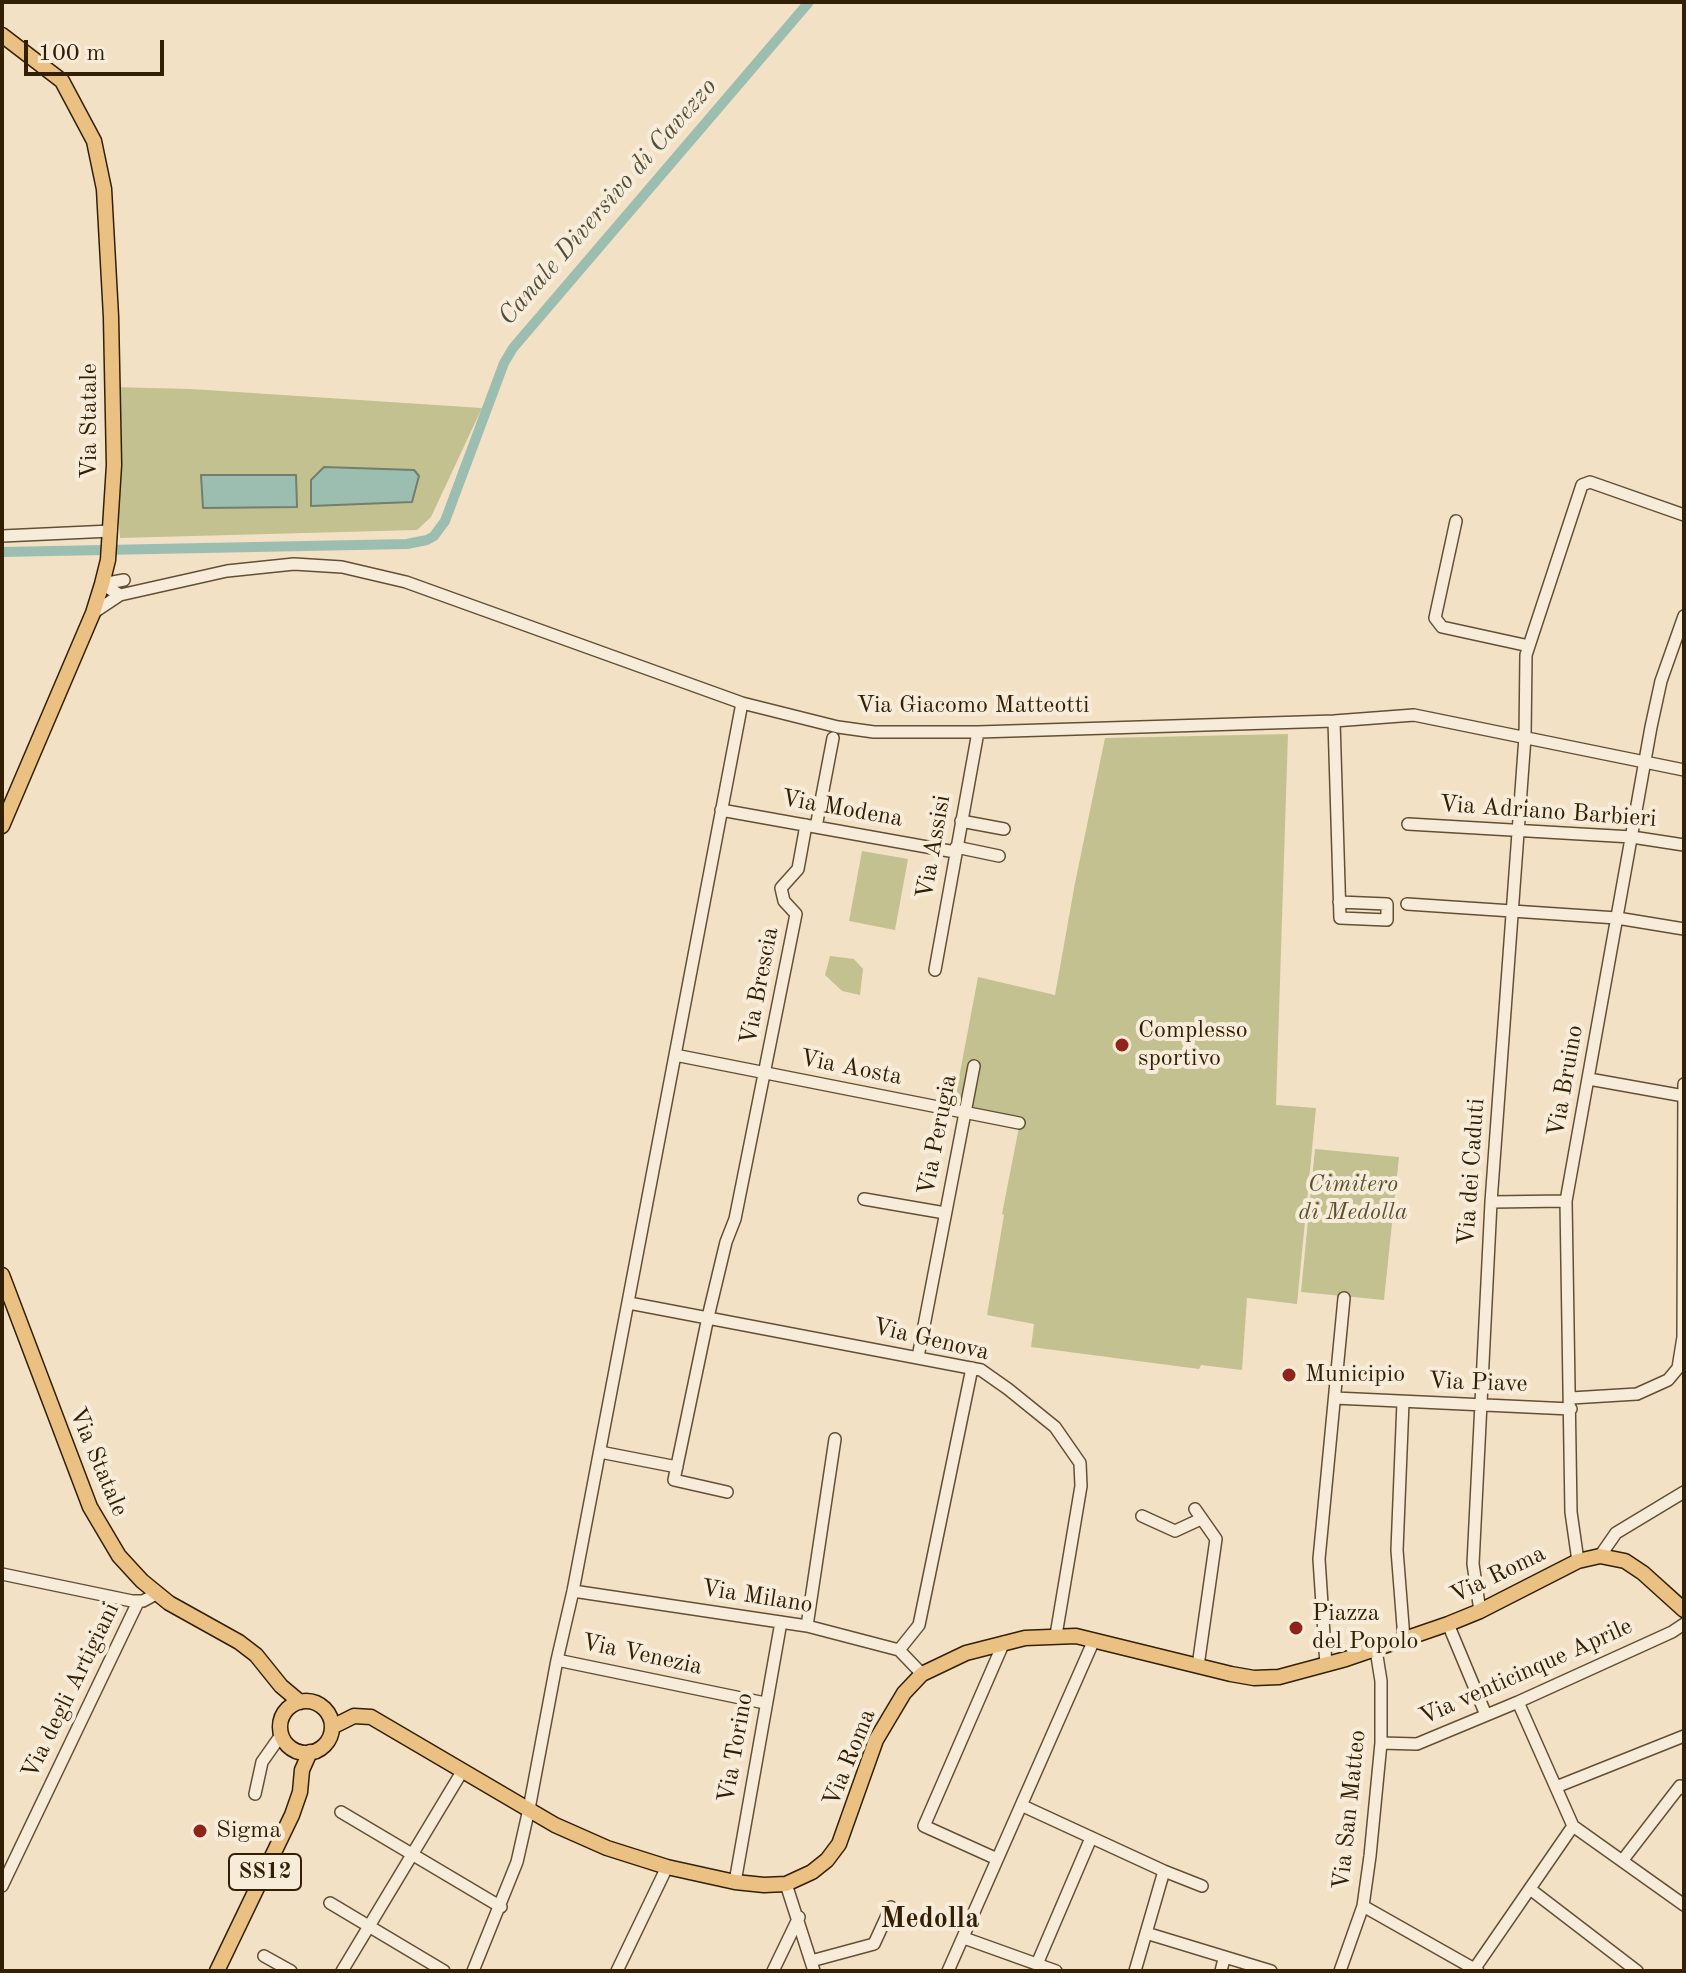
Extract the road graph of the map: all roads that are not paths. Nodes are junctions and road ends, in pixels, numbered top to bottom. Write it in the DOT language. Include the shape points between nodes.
graph roads {
  1 [pos="2,35"];
  2 [pos="1684,515"];
  3 [pos="1456,521"];
  4 [pos="110,535"];
  5 [pos="2,536"];
  6 [pos="108,562"];
  7 [pos="124,580"];
  8 [pos="102,584"];
  9 [pos="140,589"];
  10 [pos="120,595"];
  11 [pos="93,613"];
  12 [pos="1684,616"];
  13 [pos="1529,646"];
  14 [pos="742,703"];
  15 [pos="1334,721"];
  16 [pos="978,732"];
  17 [pos="1525,737"];
  18 [pos="833,738"];
  19 [pos="1644,763"];
  20 [pos="1684,770"];
  21 [pos="721,810"];
  22 [pos="961,821"];
  23 [pos="1408,824"];
  24 [pos="2,826"];
  25 [pos="811,826"];
  26 [pos="1518,828"];
  27 [pos="1004,829"];
  28 [pos="1632,837"];
  29 [pos="1684,845"];
  30 [pos="955,850"];
  31 [pos="999,856"];
  32 [pos="1339,902"];
  33 [pos="1407,904"];
  34 [pos="1512,911"];
  35 [pos="1617,918"];
  36 [pos="1684,929"];
  37 [pos="935,970"];
  38 [pos="675,1055"];
  39 [pos="974,1066"];
  40 [pos="766,1073"];
  41 [pos="1589,1079"];
  42 [pos="1684,1084"];
  43 [pos="1684,1096"];
  44 [pos="965,1113"];
  45 [pos="1019,1123"];
  46 [pos="864,1199"];
  47 [pos="1566,1201"];
  48 [pos="1491,1202"];
  49 [pos="945,1213"];
  50 [pos="2,1275"];
  51 [pos="1344,1298"];
  52 [pos="629,1303"];
  53 [pos="708,1317"];
  54 [pos="918,1357"];
  55 [pos="972,1368"];
  56 [pos="1335,1398"];
  57 [pos="1403,1402"];
  58 [pos="1571,1404"];
  59 [pos="1482,1405"];
  60 [pos="835,1439"];
  61 [pos="600,1452"];
  62 [pos="677,1467"];
  63 [pos="727,1492"];
  64 [pos="1684,1492"];
  65 [pos="1142,1516"];
  66 [pos="1600,1556"];
  67 [pos="1578,1561"];
  68 [pos="2,1574"];
  69 [pos="573,1591"];
  70 [pos="156,1594"];
  71 [pos="138,1602"];
  72 [pos="1684,1610"];
  73 [pos="1480,1611"];
  74 [pos="781,1622"];
  75 [pos="1448,1624"];
  76 [pos="1684,1624"];
  77 [pos="807,1626"];
  78 [pos="1056,1635"];
  79 [pos="1404,1639"];
  80 [pos="1094,1640"];
  81 [pos="1004,1642"];
  82 [pos="899,1650"];
  83 [pos="1376,1650"];
  84 [pos="557,1660"];
  85 [pos="1326,1665"];
  86 [pos="1198,1666"];
  87 [pos="922,1674"];
  88 [pos="281,1686"];
  89 [pos="300,1702"];
  90 [pos="1518,1702"];
  91 [pos="765,1703"];
  92 [pos="286,1711"];
  93 [pos="326,1711"];
  94 [pos="1486,1715"];
  95 [pos="349,1717"];
  96 [pos="332,1727"];
  97 [pos="281,1735"];
  98 [pos="1684,1736"];
  99 [pos="1381,1743"];
  100 [pos="293,1748"];
  101 [pos="310,1752"];
  102 [pos="302,1770"];
  103 [pos="463,1770"];
  104 [pos="1556,1787"];
  105 [pos="1684,1789"];
  106 [pos="255,1794"];
  107 [pos="1023,1806"];
  108 [pos="529,1809"];
  109 [pos="341,1812"];
  110 [pos="1573,1826"];
  111 [pos="1091,1838"];
  112 [pos="412,1855"];
  113 [pos="997,1859"];
  114 [pos="1622,1861"];
  115 [pos="6,1865"];
  116 [pos="667,1867"];
  117 [pos="1164,1871"];
  118 [pos="735,1882"];
  119 [pos="786,1884"];
  120 [pos="2,1886"];
  121 [pos="1202,1886"];
  122 [pos="1530,1889"];
  123 [pos="330,1903"];
  124 [pos="1684,1905"];
  125 [pos="1363,1906"];
  126 [pos="501,1907"];
  127 [pos="891,1907"];
  128 [pos="799,1917"];
  129 [pos="368,1927"];
  130 [pos="1146,1933"];
  131 [pos="964,1938"];
  132 [pos="264,1956"];
  133 [pos="1037,1964"];
  134 [pos="1223,1965"];
  135 [pos="813,1966"];
  136 [pos="1475,1970"];
  137 [pos="217,1971"];
  138 [pos="291,1971"];
  139 [pos="342,1971"];
  140 [pos="444,1971"];
  141 [pos="473,1971"];
  142 [pos="617,1971"];
  143 [pos="773,1971"];
  144 [pos="948,1971"];
  145 [pos="1056,1971"];
  146 [pos="1135,1971"];
  147 [pos="1271,1971"];
  148 [pos="1340,1971"];
  149 [pos="1637,1971"];
  1 -- 4 [label="main road, Via Statale" via="62,81 94,141 104,189 111,317"];
  2 -- 13 [label="street, Via dei Caduti" via="1590,482 1582,485"];
  3 -- 13 [label="street" via="1435,618 1442,627"];
  4 -- 5 [label="street"];
  4 -- 6 [label="main road, Via Statale"];
  6 -- 7 [label="street"];
  6 -- 8 [label="main road, Via Statale"];
  7 -- 8 [label="street"];
  7 -- 9 [label="street"];
  8 -- 10 [label="street"];
  8 -- 11 [label="main road, Via Statale"];
  9 -- 10 [label="street, Via Giacomo Matteotti"];
  9 -- 14 [label="street, Via Giacomo Matteotti" via="262,565 342,567 406,582"];
  10 -- 11 [label="street, Via Giacomo Matteotti"];
  11 -- 24 [label="main road, Via Statale"];
  12 -- 19 [label="street, Via Bruino" via="1661,681"];
  13 -- 17 [label="street, Via dei Caduti"];
  14 -- 16 [label="street, Via Giacomo Matteotti" via="874,732"];
  14 -- 21 [label="street"];
  15 -- 16 [label="street, Via Giacomo Matteotti"];
  15 -- 17 [label="street, Via Giacomo Matteotti" via="1414,715"];
  15 -- 32 [label="street"];
  16 -- 22 [label="street, Via Assisi"];
  17 -- 19 [label="street, Via Giacomo Matteotti"];
  17 -- 26 [label="street, Via dei Caduti"];
  18 -- 25 [label="street"];
  19 -- 20 [label="street, Via Giacomo Matteotti"];
  19 -- 28 [label="street, Via Bruino"];
  21 -- 25 [label="street, Via Modena"];
  21 -- 38 [label="street"];
  22 -- 27 [label="street"];
  22 -- 30 [label="street, Via Assisi"];
  23 -- 26 [label="street, Via Adriano Barbieri"];
  25 -- 30 [label="street, Via Modena"];
  25 -- 40 [label="street, Via Brescia" via="798,869 781,888 796,914"];
  26 -- 28 [label="street, Via Adriano Barbieri"];
  26 -- 34 [label="street, Via dei Caduti"];
  28 -- 29 [label="street, Via Adriano Barbieri"];
  28 -- 35 [label="street, Via Bruino"];
  30 -- 31 [label="street, Via Modena"];
  30 -- 37 [label="street, Via Assisi"];
  33 -- 34 [label="street"];
  34 -- 35 [label="street"];
  34 -- 48 [label="street, Via dei Caduti"];
  35 -- 36 [label="street"];
  35 -- 41 [label="street, Via Bruino"];
  38 -- 40 [label="street, Via Aosta"];
  38 -- 52 [label="street"];
  39 -- 44 [label="street, Via Perugia"];
  40 -- 44 [label="street, Via Aosta"];
  40 -- 53 [label="street"];
  41 -- 43 [label="street"];
  41 -- 47 [label="street, Via Bruino"];
  42 -- 43 [label="street"];
  43 -- 58 [label="street, Via Piave" via="1683,1337 1678,1368 1668,1380 1637,1394"];
  44 -- 45 [label="street, Via Aosta"];
  44 -- 49 [label="street, Via Perugia"];
  46 -- 49 [label="street, Via Perugia"];
  47 -- 48 [label="street"];
  47 -- 58 [label="street, Via Bruino"];
  48 -- 59 [label="street, Via dei Caduti"];
  49 -- 54 [label="street, Via Perugia"];
  50 -- 70 [label="main road, Via Statale" via="90,1507 119,1556"];
  51 -- 56 [label="street"];
  52 -- 53 [label="street, Via Genova"];
  52 -- 61 [label="street"];
  53 -- 54 [label="street, Via Genova"];
  53 -- 62 [label="street"];
  54 -- 55 [label="street, Via Genova"];
  55 -- 78 [label="street, Via Genova" via="990,1375 1055,1427 1080,1463 1081,1486"];
  55 -- 82 [label="street" via="919,1625"];
  56 -- 57 [label="street, Via Piave"];
  56 -- 85 [label="street" via="1319,1559"];
  57 -- 59 [label="street, Via Piave"];
  57 -- 79 [label="street" via="1397,1550"];
  58 -- 59 [label="street, Via Piave"];
  58 -- 67 [label="street, Via Bruino" via="1571,1512"];
  59 -- 73 [label="street, Via dei Caduti" via="1473,1564"];
  60 -- 77 [label="street"];
  61 -- 62 [label="street"];
  61 -- 69 [label="street"];
  62 -- 63 [label="street" via="674,1480"];
  64 -- 66 [label="street" via="1616,1533"];
  65 -- 86 [label="street" via="1175,1531 1198,1514 1216,1539"];
  66 -- 67 [label="main road, Via Roma"];
  66 -- 72 [label="main road" via="1625,1561"];
  67 -- 73 [label="main road, Via Roma"];
  68 -- 71 [label="street"];
  69 -- 74 [label="street, Via Milano"];
  69 -- 84 [label="street"];
  70 -- 71 [label="street"];
  70 -- 88 [label="main road, Via Statale" via="247,1648"];
  71 -- 115 [label="street, Via degli Artigiani"];
  73 -- 75 [label="main road, Via Roma"];
  74 -- 77 [label="street, Via Milano"];
  74 -- 91 [label="street, Via Torino"];
  75 -- 79 [label="main road, Via Roma"];
  75 -- 94 [label="street"];
  76 -- 90 [label="street, Via venticinque Aprile"];
  77 -- 82 [label="street, Via Milano"];
  78 -- 80 [label="main road, Via Roma"];
  78 -- 81 [label="main road, Via Roma"];
  79 -- 83 [label="main road, Via Roma"];
  80 -- 86 [label="main road, Via Roma"];
  80 -- 107 [label="street"];
  81 -- 87 [label="main road, Via Roma"];
  81 -- 113 [label="street" via="924,1826"];
  82 -- 87 [label="street"];
  83 -- 85 [label="main road, Via Roma"];
  83 -- 99 [label="street, Via San Matteo"];
  84 -- 91 [label="street, Via Venezia"];
  84 -- 108 [label="street"];
  85 -- 86 [label="main road, Via Roma" via="1300,1665 1279,1677 1254,1678"];
  87 -- 119 [label="main road, Via Roma" via="876,1740 839,1844 812,1872"];
  88 -- 89 [label="main road, Via Statale"];
  88 -- 92 [label="main road, Via Statale"];
  89 -- 92 [label="main road"];
  89 -- 93 [label="main road"];
  90 -- 94 [label="street, Via venticinque Aprile"];
  90 -- 104 [label="street"];
  91 -- 118 [label="street, Via Torino"];
  92 -- 97 [label="main road"];
  93 -- 95 [label="main road"];
  93 -- 96 [label="main road"];
  94 -- 99 [label="street, Via venticinque Aprile" via="1417,1744"];
  95 -- 96 [label="main road"];
  95 -- 103 [label="main road" via="374,1718"];
  96 -- 101 [label="main road" via="325,1744"];
  97 -- 100 [label="main road"];
  97 -- 106 [label="street" via="262,1762"];
  98 -- 104 [label="street"];
  99 -- 125 [label="street, Via San Matteo"];
  100 -- 101 [label="main road"];
  100 -- 102 [label="main road"];
  101 -- 102 [label="main road"];
  102 -- 137 [label="main road, SS12" via="292,1815"];
  103 -- 108 [label="main road"];
  103 -- 112 [label="street"];
  104 -- 110 [label="street"];
  105 -- 114 [label="street" via="1680,1786"];
  107 -- 111 [label="street"];
  107 -- 113 [label="street"];
  108 -- 116 [label="main road" via="579,1837"];
  108 -- 126 [label="street"];
  109 -- 112 [label="street"];
  110 -- 114 [label="street"];
  110 -- 122 [label="street"];
  111 -- 117 [label="street"];
  111 -- 133 [label="street"];
  112 -- 126 [label="street"];
  112 -- 129 [label="street"];
  113 -- 131 [label="street"];
  114 -- 124 [label="street"];
  115 -- 120 [label="street, Via degli Artigiani"];
  116 -- 118 [label="main road"];
  116 -- 142 [label="street"];
  117 -- 121 [label="street"];
  117 -- 130 [label="street"];
  118 -- 119 [label="main road"];
  119 -- 128 [label="street"];
  122 -- 136 [label="street"];
  122 -- 149 [label="street"];
  123 -- 129 [label="street"];
  125 -- 136 [label="street"];
  125 -- 148 [label="street, Via San Matteo"];
  126 -- 141 [label="street"];
  127 -- 135 [label="street" via="874,1944"];
  128 -- 135 [label="street"];
  128 -- 143 [label="street"];
  129 -- 139 [label="street"];
  129 -- 140 [label="street"];
  130 -- 134 [label="street"];
  130 -- 146 [label="street"];
  131 -- 133 [label="street"];
  131 -- 144 [label="street"];
  132 -- 138 [label="street"];
  133 -- 145 [label="street"];
  134 -- 147 [label="street"];
}
